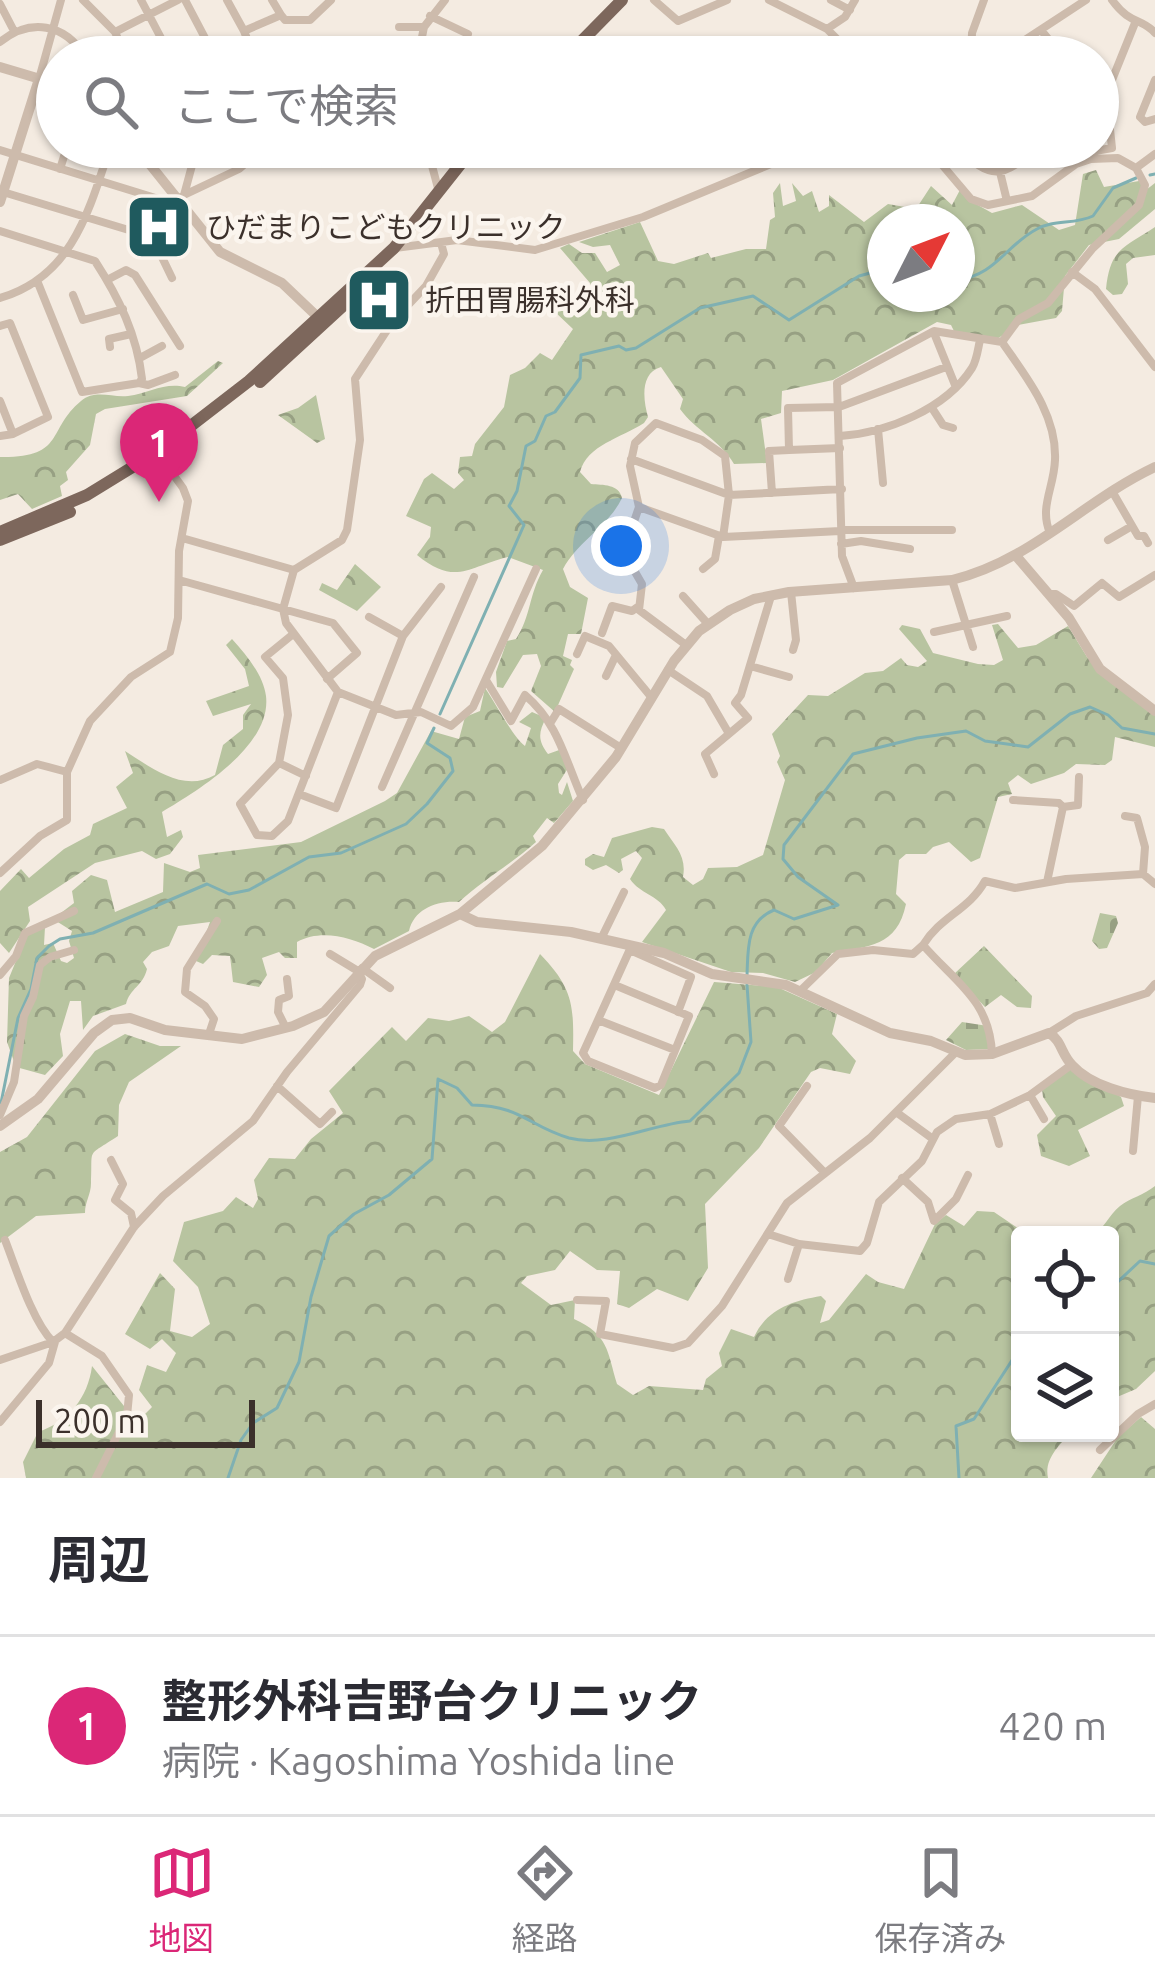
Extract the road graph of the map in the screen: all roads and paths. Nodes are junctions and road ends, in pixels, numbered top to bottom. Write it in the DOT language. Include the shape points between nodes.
graph roads {
  1 [pos="62,0"];
  2 [pos="83,0"];
  3 [pos="141,0"];
  4 [pos="181,0"];
  5 [pos="227,0"];
  6 [pos="272,0"];
  7 [pos="331,0"];
  8 [pos="445,0"];
  9 [pos="622,0"];
  10 [pos="654,0"];
  11 [pos="727,0"];
  12 [pos="769,0"];
  13 [pos="831,0"];
  14 [pos="855,0"];
  15 [pos="984,0"];
  16 [pos="1086,0"];
  17 [pos="1112,0"];
  18 [pos="0,4"];
  19 [pos="850,10"];
  20 [pos="149,15"];
  21 [pos="281,15"];
  22 [pos="430,16"];
  23 [pos="1135,23"];
  24 [pos="399,27"];
  25 [pos="424,27"];
  26 [pos="53,28"];
  27 [pos="827,29"];
  28 [pos="1041,30"];
  29 [pos="244,31"];
  30 [pos="14,32"];
  31 [pos="115,32"];
  32 [pos="1155,33"];
  33 [pos="468,34"];
  34 [pos="51,36"];
  35 [pos="69,36"];
  36 [pos="117,36"];
  37 [pos="160,36"];
  38 [pos="202,36"];
  39 [pos="246,36"];
  40 [pos="422,36"];
  41 [pos="587,36"];
  42 [pos="834,36"];
  43 [pos="972,36"];
  44 [pos="1032,36"];
  45 [pos="1046,36"];
  46 [pos="0,42"];
  47 [pos="1119,63"];
  48 [pos="0,68"];
  49 [pos="36,78"];
  50 [pos="1155,80"];
  51 [pos="36,85"];
  52 [pos="1155,118"];
  53 [pos="0,150"];
  54 [pos="1155,154"];
  55 [pos="14,155"];
  56 [pos="1119,158"];
  57 [pos="36,162"];
  58 [pos="1136,167"];
  59 [pos="57,168"];
  60 [pos="103,168"];
  61 [pos="153,168"];
  62 [pos="190,168"];
  63 [pos="239,168"];
  64 [pos="432,168"];
  65 [pos="458,168"];
  66 [pos="762,168"];
  67 [pos="945,168"];
  68 [pos="977,168"];
  69 [pos="1012,168"];
  70 [pos="1070,168"];
  71 [pos="60,169"];
  72 [pos="1000,172"];
  73 [pos="99,180"];
  74 [pos="439,194"];
  75 [pos="2,197"];
  76 [pos="180,198"];
  77 [pos="1007,201"];
  78 [pos="88,218"];
  79 [pos="146,222"];
  80 [pos="0,232"];
  81 [pos="441,243"];
  82 [pos="394,248"];
  83 [pos="64,251"];
  84 [pos="1072,272"];
  85 [pos="172,278"];
  86 [pos="107,280"];
  87 [pos="38,283"];
  88 [pos="73,295"];
  89 [pos="0,298"];
  90 [pos="123,309"];
  91 [pos="323,322"];
  92 [pos="0,326"];
  93 [pos="934,331"];
  94 [pos="130,334"];
  95 [pos="980,340"];
  96 [pos="1002,342"];
  97 [pos="110,346"];
  98 [pos="162,346"];
  99 [pos="180,346"];
  100 [pos="1155,348"];
  101 [pos="1146,356"];
  102 [pos="140,358"];
  103 [pos="946,367"];
  104 [pos="1155,367"];
  105 [pos="176,375"];
  106 [pos="139,383"];
  107 [pos="955,385"];
  108 [pos="0,401"];
  109 [pos="839,407"];
  110 [pos="932,408"];
  111 [pos="953,428"];
  112 [pos="878,429"];
  113 [pos="14,434"];
  114 [pos="0,436"];
  115 [pos="840,436"];
  116 [pos="840,448"];
  117 [pos="788,450"];
  118 [pos="159,454"];
  119 [pos="632,458"];
  120 [pos="1155,467"];
  121 [pos="883,483"];
  122 [pos="842,489"];
  123 [pos="1112,491"];
  124 [pos="772,493"];
  125 [pos="729,495"];
  126 [pos="639,507"];
  127 [pos="1132,526"];
  128 [pos="952,530"];
  129 [pos="841,531"];
  130 [pos="1051,534"];
  131 [pos="0,536"];
  132 [pos="721,537"];
  133 [pos="182,538"];
  134 [pos="1108,540"];
  135 [pos="1148,543"];
  136 [pos="841,544"];
  137 [pos="910,549"];
  138 [pos="1017,557"];
  139 [pos="536,569"];
  140 [pos="703,569"];
  141 [pos="294,570"];
  142 [pos="1155,575"];
  143 [pos="474,577"];
  144 [pos="179,580"];
  145 [pos="952,580"];
  146 [pos="441,587"];
  147 [pos="854,588"];
  148 [pos="791,592"];
  149 [pos="1049,594"];
  150 [pos="771,595"];
  151 [pos="683,596"];
  152 [pos="639,606"];
  153 [pos="283,609"];
  154 [pos="1007,616"];
  155 [pos="369,617"];
  156 [pos="965,623"];
  157 [pos="708,624"];
  158 [pos="934,632"];
  159 [pos="602,633"];
  160 [pos="292,635"];
  161 [pos="403,636"];
  162 [pos="686,645"];
  163 [pos="973,647"];
  164 [pos="793,650"];
  165 [pos="577,654"];
  166 [pos="615,657"];
  167 [pos="750,666"];
  168 [pos="668,670"];
  169 [pos="605,676"];
  170 [pos="789,677"];
  171 [pos="327,679"];
  172 [pos="486,680"];
  173 [pos="338,692"];
  174 [pos="652,698"];
  175 [pos="374,708"];
  176 [pos="1155,711"];
  177 [pos="412,712"];
  178 [pos="551,722"];
  179 [pos="728,732"];
  180 [pos="621,749"];
  181 [pos="279,763"];
  182 [pos="67,772"];
  183 [pos="714,774"];
  184 [pos="306,776"];
  185 [pos="1079,776"];
  186 [pos="0,779"];
  187 [pos="382,787"];
  188 [pos="299,794"];
  189 [pos="583,800"];
  190 [pos="1012,800"];
  191 [pos="1063,807"];
  192 [pos="1125,816"];
  193 [pos="0,873"];
  194 [pos="1143,874"];
  195 [pos="1047,882"];
  196 [pos="1155,884"];
  197 [pos="624,892"];
  198 [pos="74,911"];
  199 [pos="460,914"];
  200 [pos="217,921"];
  201 [pos="601,940"];
  202 [pos="922,945"];
  203 [pos="630,949"];
  204 [pos="74,950"];
  205 [pos="330,954"];
  206 [pos="359,969"];
  207 [pos="0,975"];
  208 [pos="287,979"];
  209 [pos="1155,984"];
  210 [pos="617,986"];
  211 [pos="391,988"];
  212 [pos="800,991"];
  213 [pos="678,1012"];
  214 [pos="598,1020"];
  215 [pos="286,1028"];
  216 [pos="1049,1033"];
  217 [pos="209,1034"];
  218 [pos="675,1050"];
  219 [pos="955,1053"];
  220 [pos="992,1054"];
  221 [pos="1071,1064"];
  222 [pos="2,1079"];
  223 [pos="14,1082"];
  224 [pos="277,1086"];
  225 [pos="807,1086"];
  226 [pos="1030,1095"];
  227 [pos="1138,1096"];
  228 [pos="1155,1098"];
  229 [pos="332,1112"];
  230 [pos="896,1112"];
  231 [pos="990,1114"];
  232 [pos="0,1115"];
  233 [pos="1043,1119"];
  234 [pos="0,1126"];
  235 [pos="933,1139"];
  236 [pos="998,1144"];
  237 [pos="1133,1151"];
  238 [pos="111,1160"];
  239 [pos="824,1172"];
  240 [pos="968,1175"];
  241 [pos="902,1178"];
  242 [pos="134,1228"];
  243 [pos="768,1234"];
  244 [pos="5,1240"];
  245 [pos="799,1244"];
  246 [pos="788,1280"];
  247 [pos="577,1300"];
  248 [pos="65,1333"];
  249 [pos="54,1341"];
  250 [pos="0,1360"];
  251 [pos="1155,1404"];
  252 [pos="0,1422"];
  253 [pos="1100,1450"];
  254 [pos="96,1478"];
  1 -- 26 [label="street"];
  2 -- 31 [label="street"];
  3 -- 20 [label="street"];
  4 -- 20 [label="street"];
  4 -- 38 [label="street"];
  5 -- 29 [label="street"];
  6 -- 21 [label="street"];
  7 -- 21 [label="street" via="310,20"];
  8 -- 22 [label="street"];
  9 -- 41 [label="main road"];
  10 -- 11 [label="street" via="678,21"];
  12 -- 27 [label="street"];
  13 -- 19 [label="street"];
  14 -- 19 [label="street"];
  15 -- 43 [label="street"];
  16 -- 28 [label="street"];
  17 -- 23 [label="street"];
  18 -- 30 [label="street"];
  19 -- 27 [label="street"];
  20 -- 31 [label="street"];
  20 -- 37 [label="street"];
  21 -- 29 [label="street"];
  22 -- 25 [label="street"];
  22 -- 33 [label="street"];
  23 -- 32 [label="street"];
  23 -- 47 [label="street"];
  24 -- 25 [label="street"];
  25 -- 40 [label="street"];
  26 -- 30 [label="street"];
  26 -- 34 [label="street"];
  26 -- 35 [label="street"];
  27 -- 42 [label="street"];
  28 -- 44 [label="street"];
  28 -- 45 [label="street"];
  29 -- 39 [label="street"];
  30 -- 46 [label="street"];
  31 -- 36 [label="street"];
  48 -- 49 [label="street"];
  50 -- 52 [label="street" via="1140,117"];
  51 -- 55 [label="street"];
  53 -- 55 [label="street"];
  54 -- 58 [label="street"];
  55 -- 57 [label="street"];
  55 -- 75 [label="street"];
  56 -- 58 [label="street"];
  58 -- 84 [label="street" via="1145,185 1138,205"];
  59 -- 71 [label="street"];
  60 -- 73 [label="street"];
  61 -- 76 [label="street"];
  62 -- 76 [label="street"];
  63 -- 76 [label="street"];
  64 -- 74 [label="street"];
  65 -- 74 [label="main road"];
  66 -- 81 [label="street" via="644,217 535,250"];
  67 -- 77 [label="street" via="971,199"];
  68 -- 72 [label="street"];
  69 -- 72 [label="street"];
  70 -- 77 [label="street" via="1032,196"];
  71 -- 73 [label="street"];
  72 -- 77 [label="street"];
  73 -- 76 [label="street"];
  73 -- 78 [label="street"];
  74 -- 82 [label="main road"];
  75 -- 78 [label="street"];
  76 -- 79 [label="street"];
  76 -- 91 [label="street" via="220,252 282,283"];
  78 -- 79 [label="street" via="132,231"];
  78 -- 83 [label="street"];
  79 -- 85 [label="street"];
  80 -- 83 [label="street"];
  81 -- 82 [label="street"];
  81 -- 141 [label="street" via="444,254 426,286 356,379 360,440 347,530"];
  82 -- 91 [label="main road"];
  83 -- 86 [label="street" via="95,261"];
  83 -- 87 [label="street"];
  84 -- 96 [label="street"];
  84 -- 101 [label="street"];
  86 -- 90 [label="street"];
  86 -- 99 [label="street" via="135,274"];
  87 -- 89 [label="street"];
  87 -- 106 [label="street" via="82,392"];
  88 -- 90 [label="street" via="83,320"];
  90 -- 94 [label="street"];
  91 -- 118 [label="main road" via="260,382"];
  92 -- 113 [label="street" via="10,323 48,417"];
  93 -- 95 [label="street"];
  93 -- 103 [label="street"];
  93 -- 109 [label="street" via="837,383"];
  94 -- 97 [label="street" via="109,339"];
  94 -- 102 [label="street"];
  95 -- 96 [label="street"];
  95 -- 107 [label="street" via="973,366"];
  96 -- 130 [label="street" via="1054,436 1043,516"];
  98 -- 102 [label="street"];
  100 -- 101 [label="street"];
  101 -- 104 [label="street"];
  102 -- 106 [label="street"];
  103 -- 107 [label="street"];
  103 -- 109 [label="street"];
  105 -- 106 [label="street"];
  107 -- 110 [label="street"];
  108 -- 113 [label="street"];
  109 -- 115 [label="street"];
  109 -- 117 [label="street" via="788,408"];
  110 -- 111 [label="street"];
  110 -- 112 [label="street"];
  112 -- 115 [label="street"];
  112 -- 121 [label="street"];
  113 -- 114 [label="street"];
  115 -- 116 [label="street"];
  116 -- 117 [label="street"];
  116 -- 122 [label="street"];
  117 -- 124 [label="street" via="770,451"];
  118 -- 131 [label="main road" via="90,502"];
  118 -- 133 [label="street" via="188,502"];
  119 -- 125 [label="street"];
  119 -- 125 [label="street" via="656,422 725,455"];
  119 -- 126 [label="street"];
  120 -- 123 [label="street"];
  122 -- 124 [label="street"];
  122 -- 129 [label="street"];
  123 -- 127 [label="street"];
  123 -- 130 [label="street"];
  124 -- 125 [label="street"];
  125 -- 132 [label="street"];
  126 -- 132 [label="street"];
  126 -- 152 [label="street" via="626,545 642,584"];
  127 -- 134 [label="street"];
  127 -- 135 [label="street"];
  128 -- 129 [label="street"];
  129 -- 132 [label="street"];
  129 -- 136 [label="street"];
  130 -- 138 [label="street"];
  132 -- 140 [label="street"];
  133 -- 141 [label="street"];
  133 -- 144 [label="street"];
  136 -- 137 [label="street"];
  136 -- 147 [label="street"];
  138 -- 145 [label="street"];
  138 -- 149 [label="street"];
  139 -- 172 [label="street"];
  141 -- 153 [label="street"];
  142 -- 149 [label="street" via="1122,596 1102,583 1074,605"];
  143 -- 177 [label="street"];
  144 -- 153 [label="street"];
  144 -- 182 [label="street" via="170,652 131,677 90,721"];
  145 -- 147 [label="street"];
  145 -- 156 [label="street"];
  146 -- 161 [label="street"];
  147 -- 148 [label="street"];
  148 -- 150 [label="street"];
  148 -- 164 [label="street"];
  149 -- 176 [label="street" via="1100,669"];
  150 -- 157 [label="street"];
  150 -- 167 [label="street"];
  151 -- 157 [label="street"];
  152 -- 159 [label="street" via="613,606"];
  152 -- 162 [label="street"];
  153 -- 160 [label="street"];
  153 -- 171 [label="street" via="333,623 356,650"];
  154 -- 156 [label="street"];
  155 -- 161 [label="street"];
  156 -- 158 [label="street"];
  156 -- 163 [label="street"];
  157 -- 162 [label="street"];
  160 -- 171 [label="street"];
  160 -- 181 [label="street" via="266,657 286,692"];
  161 -- 175 [label="street"];
  162 -- 168 [label="street"];
  165 -- 166 [label="street" via="585,636"];
  166 -- 169 [label="street"];
  166 -- 174 [label="street"];
  167 -- 170 [label="street"];
  167 -- 179 [label="street" via="735,703 748,718"];
  168 -- 174 [label="street"];
  168 -- 179 [label="street" via="707,697"];
  171 -- 173 [label="street"];
  172 -- 177 [label="street" via="473,707 451,726"];
  172 -- 178 [label="street" via="511,721 525,695"];
  173 -- 175 [label="street"];
  173 -- 184 [label="street"];
  174 -- 180 [label="street"];
  175 -- 177 [label="street"];
  175 -- 188 [label="street" via="336,808"];
  177 -- 187 [label="street"];
  178 -- 180 [label="street" via="559,709"];
  178 -- 189 [label="street"];
  179 -- 183 [label="street" via="705,754"];
  180 -- 189 [label="street"];
  181 -- 184 [label="street"];
  181 -- 188 [label="street" via="240,805 257,835 272,836 288,821"];
  182 -- 186 [label="street" via="37,764"];
  182 -- 193 [label="street" via="67,820"];
  184 -- 188 [label="street"];
  185 -- 191 [label="street" via="1078,806"];
  189 -- 199 [label="street"];
  190 -- 191 [label="street"];
  191 -- 195 [label="street"];
  192 -- 194 [label="street" via="1142,825"];
  194 -- 195 [label="street"];
  194 -- 196 [label="street"];
  195 -- 202 [label="street" via="1015,888 985,881"];
  197 -- 201 [label="street"];
  198 -- 207 [label="street" via="25,933"];
  199 -- 201 [label="street"];
  199 -- 206 [label="street"];
  200 -- 217 [label="street" via="184,977 185,992 214,1019"];
  201 -- 203 [label="street"];
  202 -- 212 [label="street" via="913,954 838,954"];
  202 -- 220 [label="street" via="981,1006"];
  203 -- 210 [label="street"];
  203 -- 212 [label="street"];
  203 -- 213 [label="street" via="691,976"];
  204 -- 223 [label="street" via="40,965"];
  205 -- 206 [label="street"];
  206 -- 211 [label="street"];
  206 -- 215 [label="street" via="324,1012"];
  206 -- 224 [label="street" via="360,985"];
  208 -- 215 [label="street" via="289,996 278,1012"];
  209 -- 216 [label="street"];
  210 -- 213 [label="street"];
  210 -- 214 [label="street"];
  212 -- 219 [label="street" via="890,1034"];
  213 -- 218 [label="street" via="689,1016"];
  214 -- 218 [label="street"];
  214 -- 218 [label="street" via="584,1057 655,1088"];
  215 -- 217 [label="street" via="242,1039"];
  216 -- 220 [label="street"];
  216 -- 221 [label="street"];
  217 -- 234 [label="street" via="112,1020 38,1099"];
  219 -- 220 [label="street"];
  219 -- 230 [label="street"];
  221 -- 226 [label="street"];
  221 -- 227 [label="street"];
  222 -- 223 [label="street"];
  223 -- 232 [label="street"];
  224 -- 229 [label="street" via="320,1124"];
  224 -- 242 [label="street" via="253,1121"];
  225 -- 239 [label="street" via="779,1126"];
  226 -- 231 [label="street"];
  226 -- 233 [label="street"];
  227 -- 228 [label="street"];
  227 -- 237 [label="street"];
  230 -- 235 [label="street"];
  230 -- 239 [label="street"];
  231 -- 235 [label="street" via="956,1119"];
  231 -- 236 [label="street"];
  235 -- 241 [label="street"];
  238 -- 242 [label="street" via="123,1184 115,1200"];
  239 -- 243 [label="street" via="787,1203"];
  240 -- 241 [label="street" via="934,1221 928,1202"];
  241 -- 245 [label="street" via="879,1202 860,1251"];
  242 -- 248 [label="street"];
  243 -- 245 [label="street"];
  243 -- 247 [label="street" via="716,1314 680,1347 601,1334 606,1301"];
  244 -- 249 [label="street" via="19,1284"];
  245 -- 246 [label="street"];
  248 -- 249 [label="street"];
  248 -- 254 [label="street" via="102,1356 129,1395"];
  249 -- 250 [label="street"];
  249 -- 252 [label="street" via="55,1354"];
  251 -- 253 [label="street"];
}
